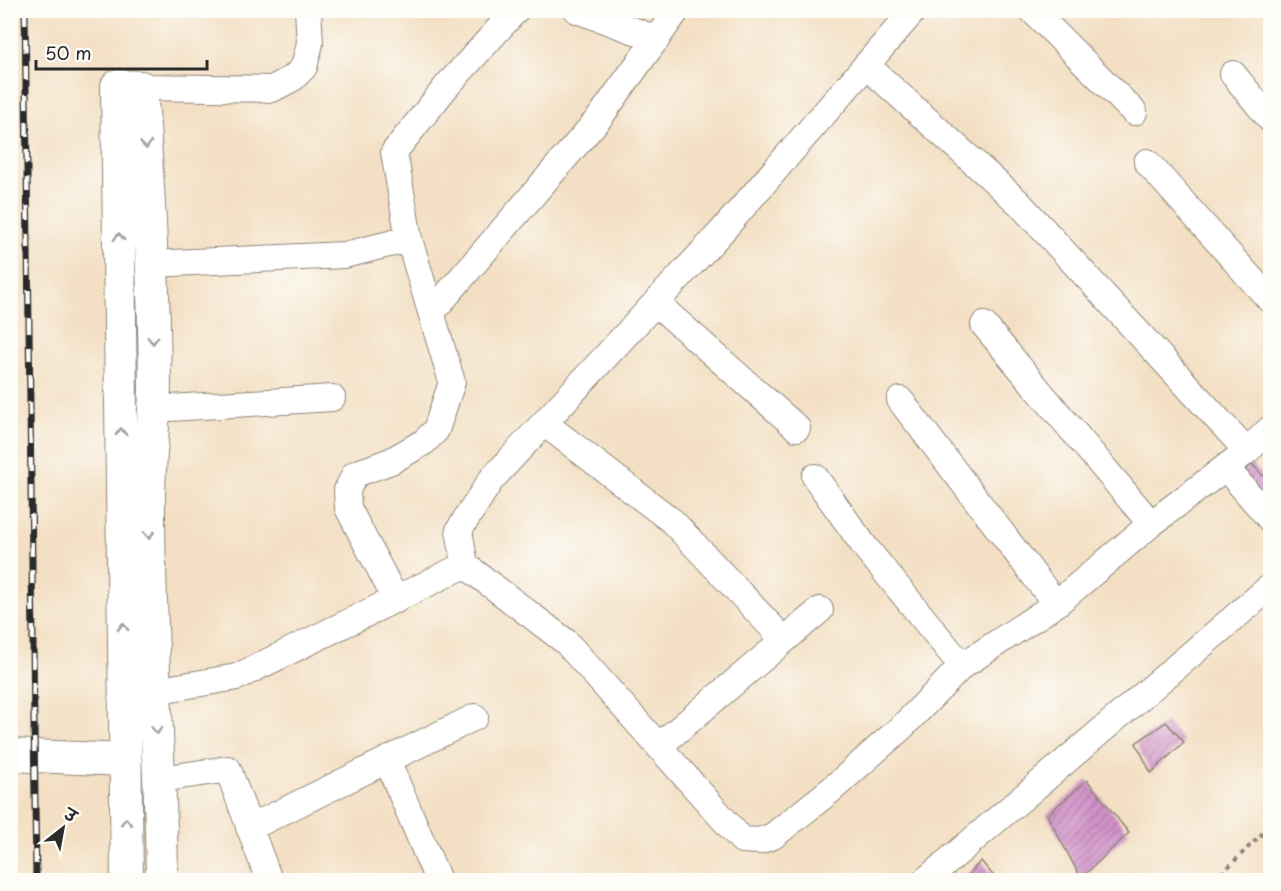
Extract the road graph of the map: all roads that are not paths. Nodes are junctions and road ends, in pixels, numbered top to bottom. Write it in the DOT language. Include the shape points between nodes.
graph roads {
  1 [pos="308,10"];
  2 [pos="516,10"];
  3 [pos="577,10"];
  4 [pos="678,10"];
  5 [pos="914,10"];
  6 [pos="1032,10"];
  7 [pos="657,39"];
  8 [pos="866,65"];
  9 [pos="1233,74"];
  10 [pos="141,87"];
  11 [pos="1134,112"];
  12 [pos="1270,119"];
  13 [pos="1147,162"];
  14 [pos="409,239"];
  15 [pos="151,264"];
  16 [pos="1270,300"];
  17 [pos="656,303"];
  18 [pos="432,312"];
  19 [pos="984,325"];
  20 [pos="332,398"];
  21 [pos="900,400"];
  22 [pos="154,410"];
  23 [pos="544,423"];
  24 [pos="797,428"];
  25 [pos="1270,429"];
  26 [pos="1247,452"];
  27 [pos="1226,468"];
  28 [pos="815,477"];
  29 [pos="1270,519"];
  30 [pos="1151,524"];
  31 [pos="465,565"];
  32 [pos="1270,587"];
  33 [pos="396,600"];
  34 [pos="1056,604"];
  35 [pos="819,610"];
  36 [pos="784,640"];
  37 [pos="962,666"];
  38 [pos="154,691"];
  39 [pos="475,717"];
  40 [pos="659,746"];
  41 [pos="10,755"];
  42 [pos="125,760"];
  43 [pos="387,760"];
  44 [pos="161,779"];
  45 [pos="249,828"];
  46 [pos="127,880"];
  47 [pos="162,880"];
  48 [pos="269,880"];
  49 [pos="438,880"];
  50 [pos="926,880"];
  1 -- 10 [label="street" via="310,43 304,67 272,89"];
  2 -- 14 [label="street" via="394,152"];
  3 -- 7 [label="street"];
  4 -- 7 [label="street"];
  5 -- 8 [label="street"];
  6 -- 11 [label="street"];
  7 -- 18 [label="street" via="600,117"];
  8 -- 17 [label="street"];
  8 -- 26 [label="street" via="1019,203"];
  9 -- 12 [label="street"];
  10 -- 15 [label="street, one-way"];
  42 -- 10 [label="street, one-way" via="117,86"];
  13 -- 16 [label="street"];
  14 -- 15 [label="street" via="345,255"];
  14 -- 18 [label="street"];
  15 -- 22 [label="street, one-way"];
  17 -- 23 [label="street"];
  17 -- 24 [label="street"];
  18 -- 33 [label="street" via="452,382 436,430 424,442 390,461 355,474 347,490 348,508"];
  19 -- 30 [label="street"];
  20 -- 22 [label="street"];
  21 -- 34 [label="street"];
  22 -- 38 [label="street, one-way" via="148,507"];
  23 -- 31 [label="street" via="491,480 459,530"];
  23 -- 36 [label="street" via="672,521"];
  25 -- 26 [label="street"];
  26 -- 27 [label="street"];
  27 -- 29 [label="street"];
  27 -- 30 [label="street"];
  28 -- 37 [label="street" via="865,547"];
  30 -- 34 [label="street"];
  31 -- 33 [label="street"];
  31 -- 40 [label="street" via="566,642"];
  32 -- 50 [label="street"];
  33 -- 38 [label="street" via="237,677"];
  34 -- 37 [label="street"];
  35 -- 36 [label="street"];
  36 -- 40 [label="street"];
  37 -- 40 [label="street" via="903,726 831,790 773,836 759,841 742,840"];
  38 -- 44 [label="street, one-way"];
  39 -- 43 [label="street"];
  41 -- 42 [label="street"];
  46 -- 42 [label="street, one-way"];
  43 -- 45 [label="street"];
  43 -- 49 [label="street"];
  44 -- 45 [label="street" via="228,770"];
  44 -- 47 [label="street"];
  45 -- 48 [label="street"];
}
